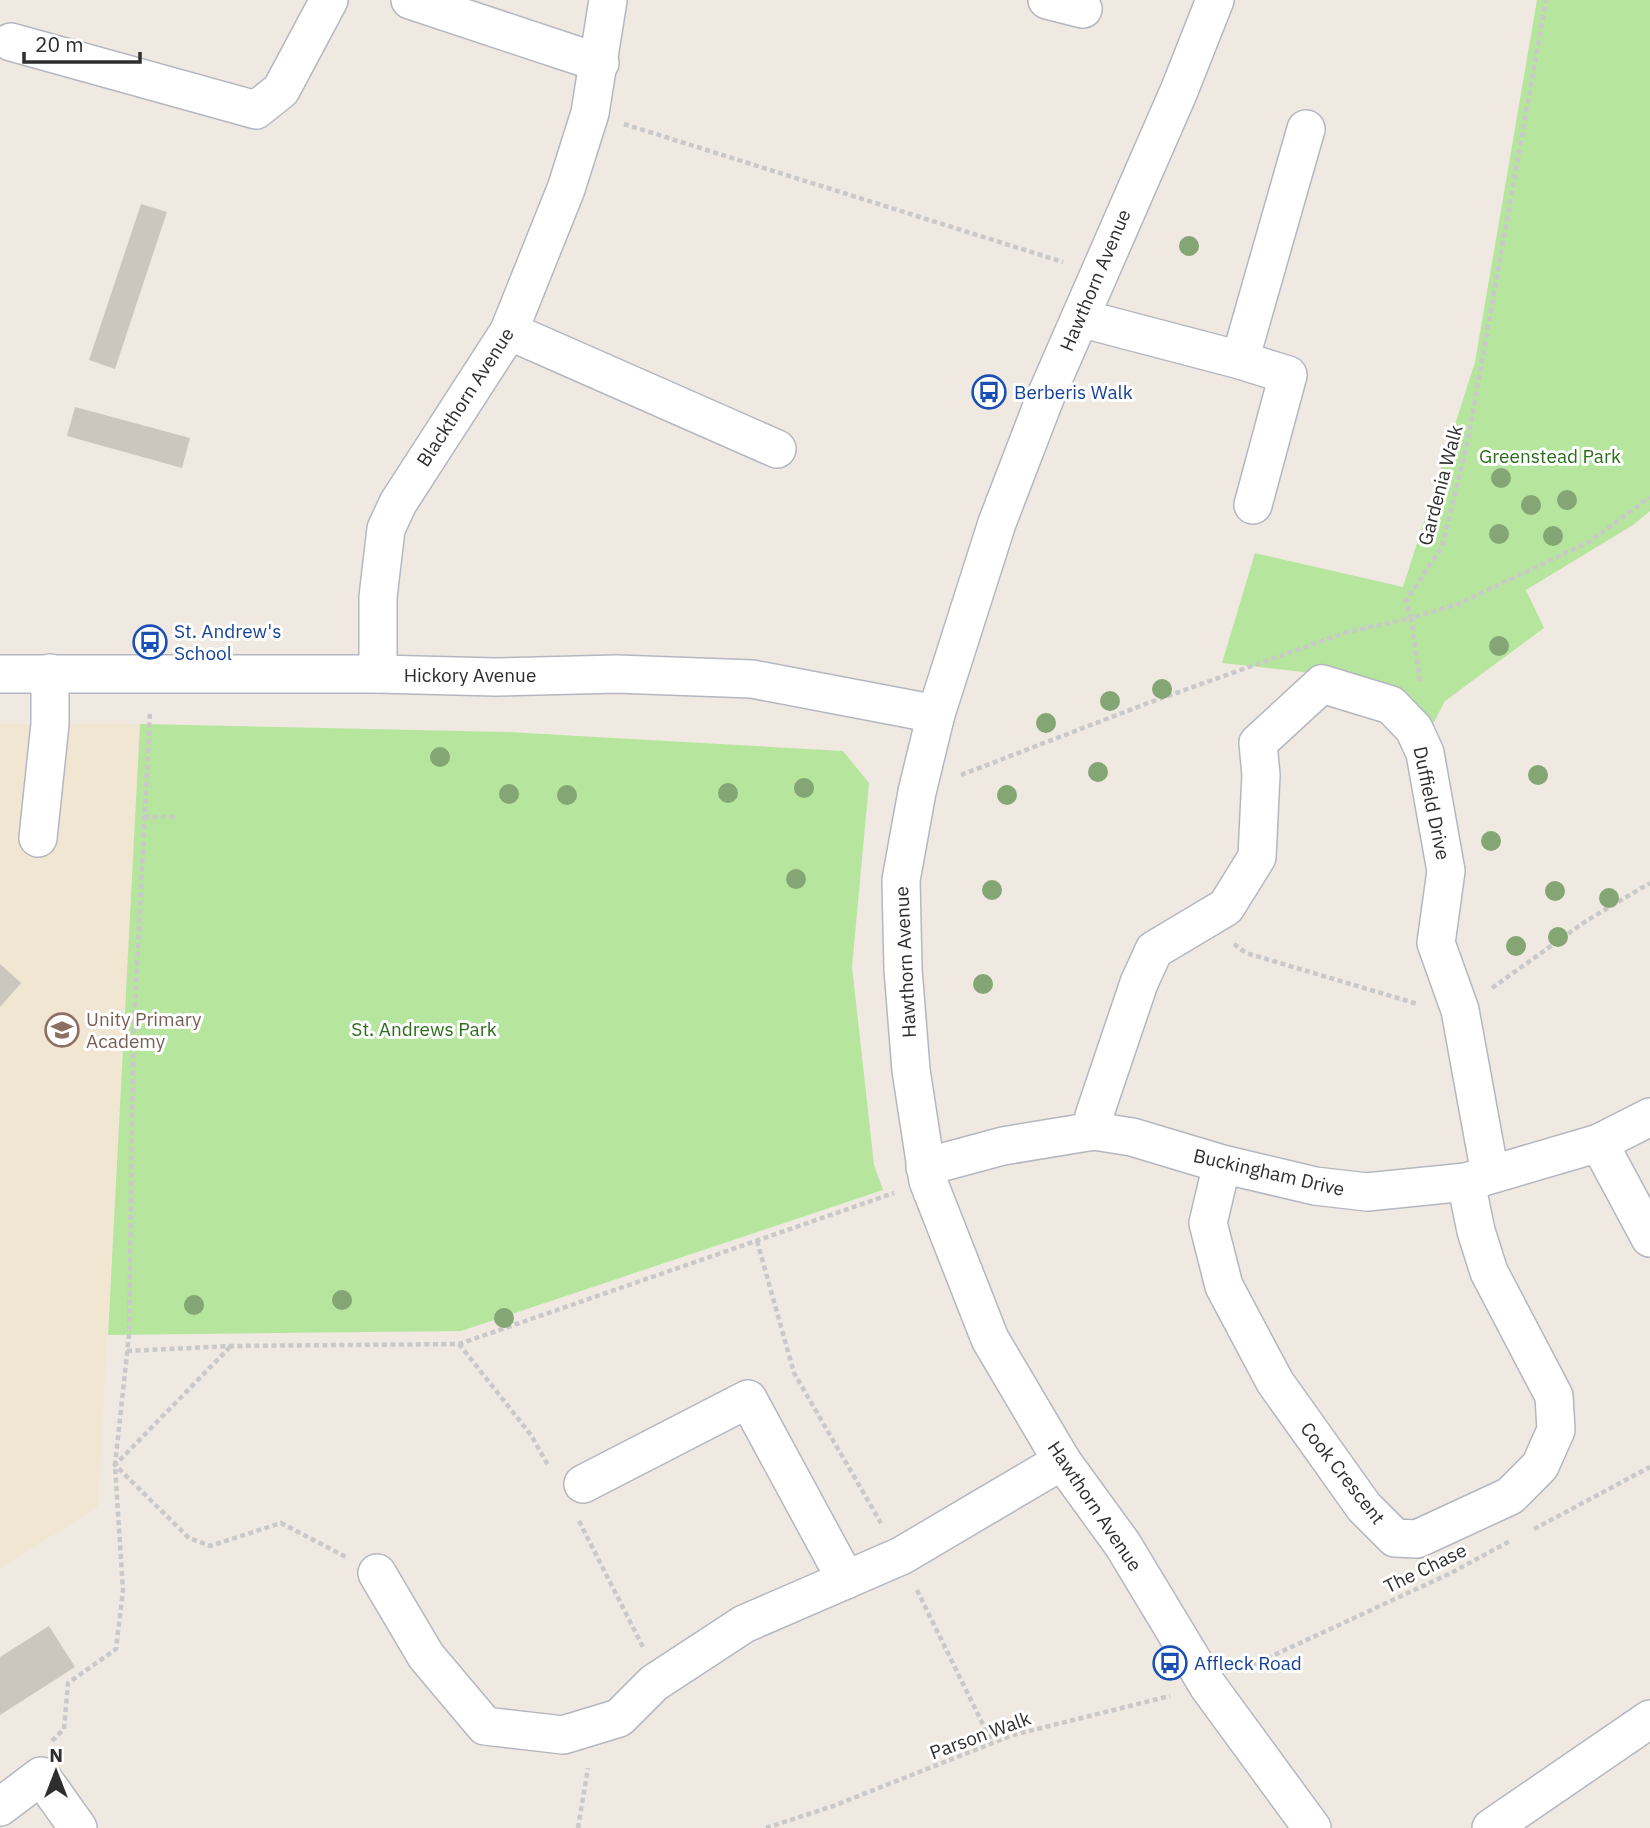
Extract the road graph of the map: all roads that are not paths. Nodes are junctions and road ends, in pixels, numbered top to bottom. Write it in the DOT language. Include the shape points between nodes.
graph roads {
  1 [pos="329,0"];
  2 [pos="410,0"];
  3 [pos="608,0"];
  4 [pos="1047,0"];
  5 [pos="1214,0"];
  6 [pos="1083,9"];
  7 [pos="11,42"];
  8 [pos="600,63"];
  9 [pos="1306,129"];
  10 [pos="1080,318"];
  11 [pos="509,331"];
  12 [pos="1240,360"];
  13 [pos="777,449"];
  14 [pos="1254,505"];
  15 [pos="50,673"];
  16 [pos="0,674"];
  17 [pos="378,674"];
  18 [pos="936,714"];
  19 [pos="38,838"];
  20 [pos="1650,1117"];
  21 [pos="1094,1130"];
  22 [pos="1599,1143"];
  23 [pos="1222,1164"];
  24 [pos="926,1174"];
  25 [pos="1478,1178"];
  26 [pos="1650,1238"];
  27 [pos="1062,1461"];
  28 [pos="583,1484"];
  29 [pos="377,1574"];
  30 [pos="846,1580"];
  31 [pos="1646,1730"];
  32 [pos="0,1807"];
  33 [pos="78,1828"];
  34 [pos="1312,1828"];
  35 [pos="1491,1828"];
  1 -- 7 [label="street" via="281,90 256,110"];
  2 -- 8 [label="street"];
  3 -- 8 [label="street, Blackthorn Avenue"];
  4 -- 6 [label="street"];
  5 -- 10 [label="street, Hawthorn Avenue"];
  8 -- 11 [label="street, Blackthorn Avenue" via="566,189"];
  9 -- 12 [label="street"];
  10 -- 12 [label="street"];
  10 -- 18 [label="street, Hawthorn Avenue" via="997,523"];
  11 -- 13 [label="street"];
  11 -- 17 [label="street, Blackthorn Avenue" via="398,503 386,529 378,597"];
  12 -- 14 [label="street" via="1288,375"];
  15 -- 16 [label="street, Hickory Avenue"];
  15 -- 17 [label="street, Hickory Avenue"];
  15 -- 19 [label="street" via="50,724"];
  17 -- 18 [label="street, Hickory Avenue" via="752,679"];
  18 -- 24 [label="street, Hawthorn Avenue" via="901,880 911,1070"];
  20 -- 22 [label="street, Buckingham Drive"];
  21 -- 23 [label="street, Buckingham Drive"];
  21 -- 24 [label="street, Buckingham Drive" via="1003,1146"];
  21 -- 25 [label="street, Duffield Drive" via="1094,1116 1154,950 1226,907 1257,857 1258,743 1322,684 1391,705 1414,729 1424,753 1446,871 1436,943 1460,1010"];
  22 -- 25 [label="street, Buckingham Drive"];
  22 -- 26 [label="street"];
  23 -- 25 [label="street, Buckingham Drive" via="1315,1186 1367,1192"];
  23 -- 25 [label="street, Cook Crescent" via="1208,1223 1224,1286 1275,1382 1364,1507 1395,1538 1416,1539 1510,1496 1540,1466 1556,1430 1554,1396 1489,1272 1476,1231"];
  24 -- 27 [label="street, Hawthorn Avenue" via="990,1339"];
  27 -- 30 [label="street" via="901,1556"];
  27 -- 34 [label="street, Hawthorn Avenue" via="1124,1545 1208,1686"];
  28 -- 30 [label="street" via="748,1399"];
  29 -- 30 [label="street" via="426,1656 485,1726 563,1735 619,1718 654,1684 744,1624"];
  31 -- 35 [label="street"];
  32 -- 33 [label="street" via="41,1776"];
}
